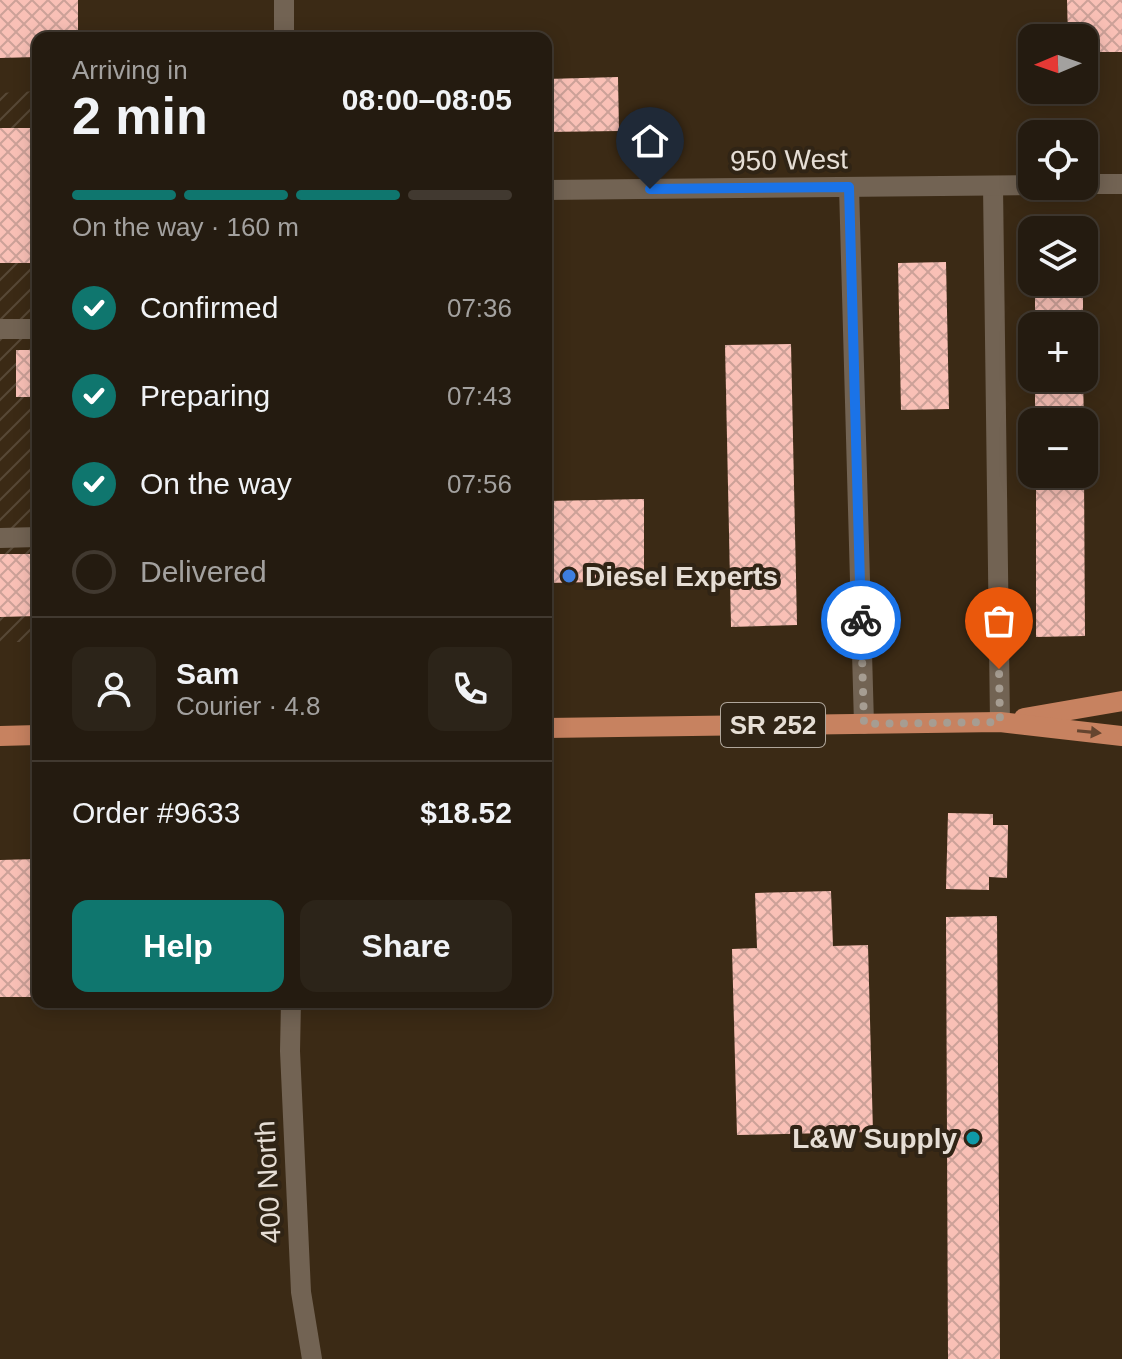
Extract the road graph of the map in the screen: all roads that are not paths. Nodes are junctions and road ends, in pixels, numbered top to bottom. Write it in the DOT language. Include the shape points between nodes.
graph roads {
  1 [pos="284,0"];
  2 [pos="284,32"];
  3 [pos="1098,184"];
  4 [pos="1122,184"];
  5 [pos="1018,185"];
  6 [pos="993,186"];
  7 [pos="849,187"];
  8 [pos="552,190"];
  9 [pos="0,329"];
  10 [pos="32,329"];
  11 [pos="32,537"];
  12 [pos="0,538"];
  13 [pos="1122,701"];
  14 [pos="1000,722"];
  15 [pos="864,724"];
  16 [pos="552,728"];
  17 [pos="32,735"];
  18 [pos="0,736"];
  19 [pos="1122,736"];
  20 [pos="291,1008"];
  21 [pos="312,1359"];
  1 -- 2 [label="street"];
  3 -- 4 [label="street"];
  5 -- 6 [label="street, 950 West"];
  6 -- 7 [label="street, 950 West"];
  6 -- 14 [label="street"];
  7 -- 8 [label="street, 950 West"];
  7 -- 15 [label="street"];
  9 -- 10 [label="street"];
  11 -- 12 [label="street"];
  13 -- 14 [label="main road, SR 252"];
  14 -- 15 [label="main road, SR 252"];
  14 -- 19 [label="main road, SR 252, one-way"];
  15 -- 16 [label="main road, SR 252"];
  17 -- 18 [label="main road"];
  20 -- 21 [label="street, 400 North" via="301,1292"];
}
